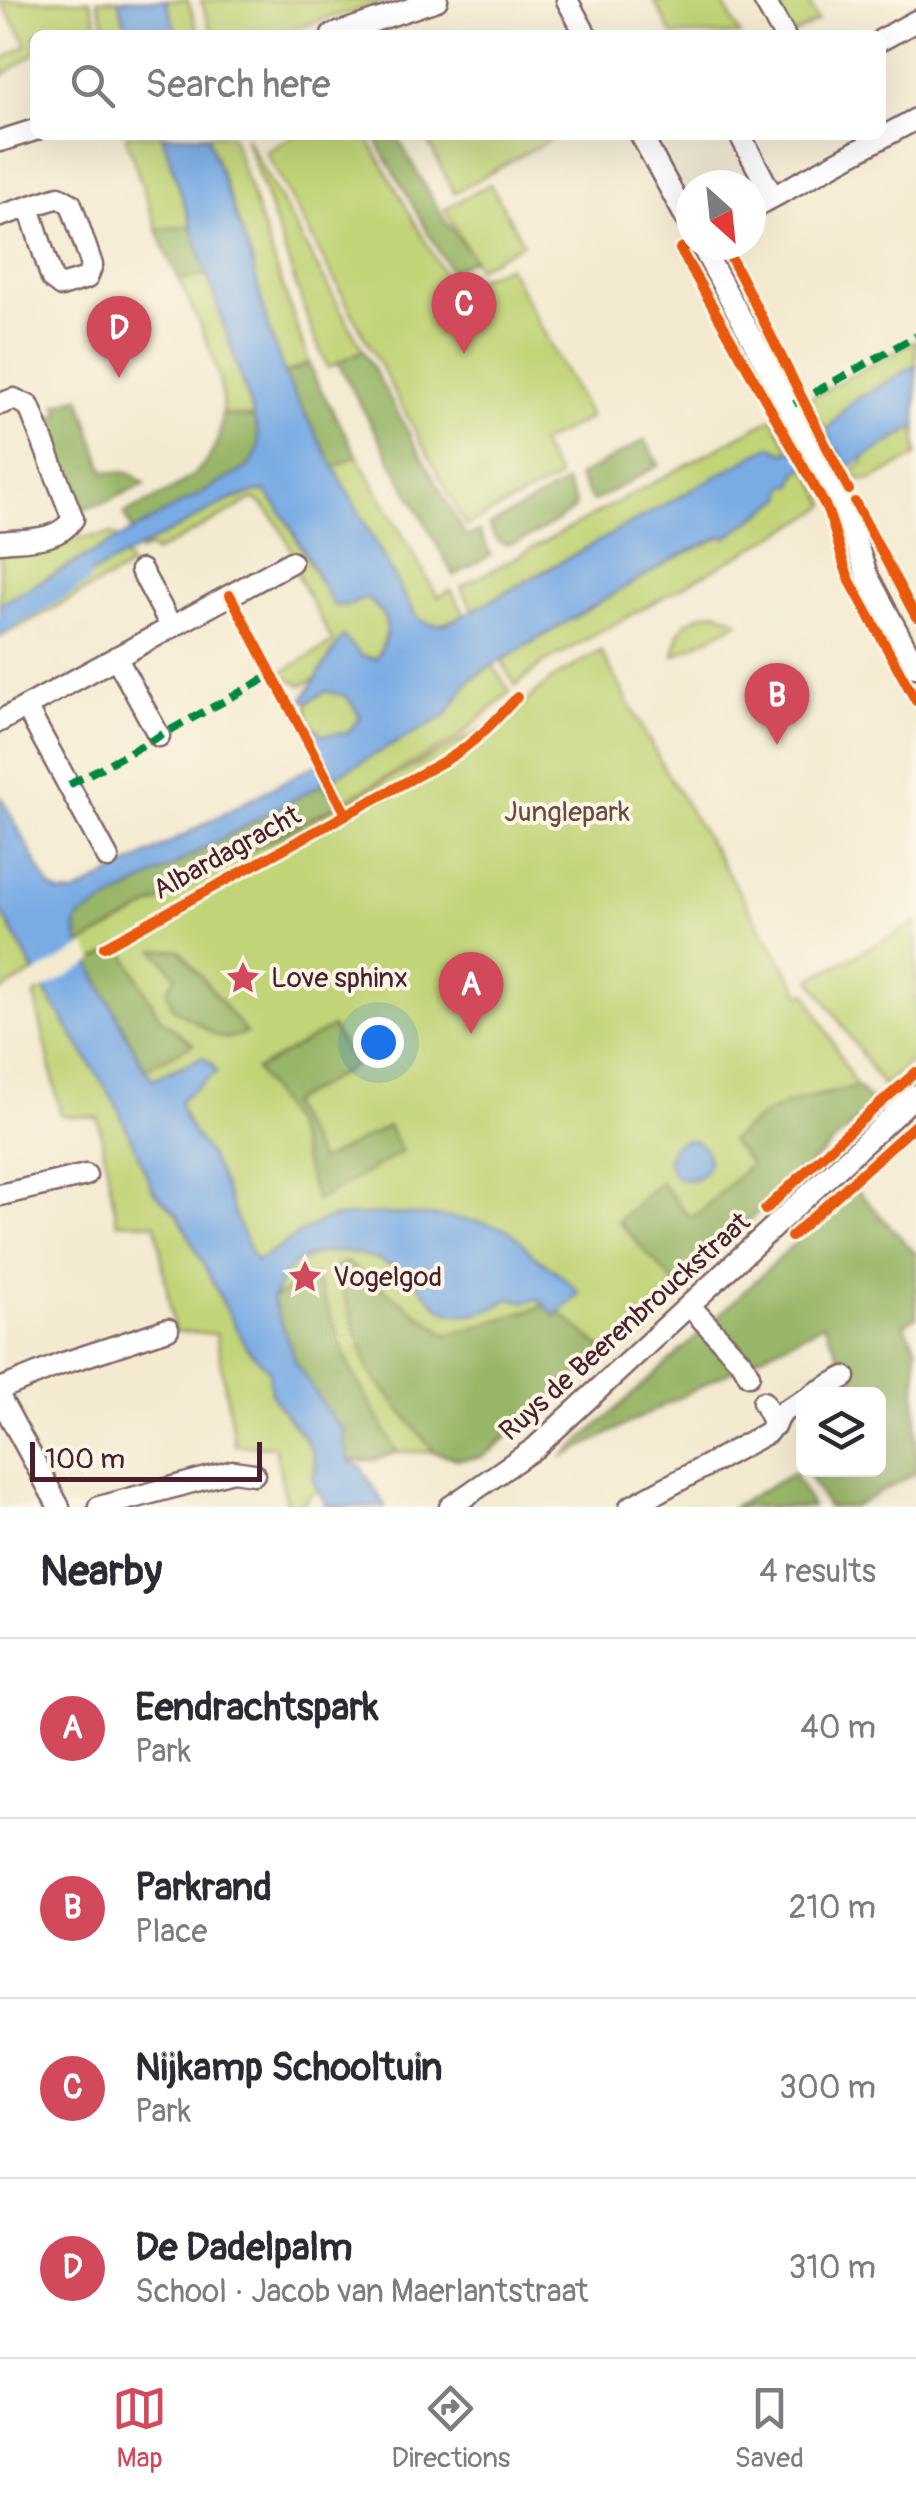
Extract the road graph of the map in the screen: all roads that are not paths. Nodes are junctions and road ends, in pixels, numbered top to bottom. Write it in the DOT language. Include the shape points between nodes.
graph roads {
  1 [pos="438,0"];
  2 [pos="567,0"];
  3 [pos="764,0"];
  4 [pos="916,21"];
  5 [pos="347,30"];
  6 [pos="583,30"];
  7 [pos="781,30"];
  8 [pos="886,37"];
  9 [pos="916,119"];
  10 [pos="30,132"];
  11 [pos="886,135"];
  12 [pos="644,140"];
  13 [pos="743,140"];
  14 [pos="878,140"];
  15 [pos="0,141"];
  16 [pos="774,197"];
  17 [pos="676,199"];
  18 [pos="766,201"];
  19 [pos="29,207"];
  20 [pos="0,216"];
  21 [pos="709,260"];
  22 [pos="0,404"];
  23 [pos="0,542"];
  24 [pos="291,562"];
  25 [pos="141,570"];
  26 [pos="171,626"];
  27 [pos="116,657"];
  28 [pos="916,667"];
  29 [pos="26,707"];
  30 [pos="0,721"];
  31 [pos="159,736"];
  32 [pos="108,858"];
  33 [pos="916,1095"];
  34 [pos="86,1175"];
  35 [pos="0,1195"];
  36 [pos="690,1306"];
  37 [pos="168,1329"];
  38 [pos="748,1375"];
  39 [pos="845,1377"];
  40 [pos="826,1387"];
  41 [pos="0,1389"];
  42 [pos="0,1398"];
  43 [pos="763,1402"];
  44 [pos="796,1404"];
  45 [pos="775,1424"];
  46 [pos="254,1474"];
  47 [pos="59,1507"];
  48 [pos="99,1507"];
  49 [pos="450,1507"];
  50 [pos="630,1507"];
  1 -- 5 [label="street"];
  2 -- 6 [label="street"];
  3 -- 7 [label="street"];
  4 -- 8 [label="street"];
  9 -- 11 [label="street"];
  10 -- 15 [label="street"];
  12 -- 17 [label="street"];
  13 -- 16 [label="street"];
  14 -- 16 [label="street"];
  16 -- 18 [label="street"];
  19 -- 20 [label="street"];
  21 -- 28 [label="street" via="845,509 867,575"];
  22 -- 23 [label="street" via="29,406 74,519 52,536"];
  24 -- 26 [label="street"];
  25 -- 26 [label="street"];
  26 -- 27 [label="street"];
  27 -- 29 [label="street"];
  27 -- 31 [label="street"];
  29 -- 30 [label="street"];
  29 -- 32 [label="street"];
  33 -- 36 [label="street, Ruys de Beerenbrouckstraat"];
  34 -- 35 [label="street"];
  36 -- 38 [label="street"];
  36 -- 49 [label="street, Ruys de Beerenbrouckstraat" via="536,1448"];
  37 -- 41 [label="street"];
  39 -- 40 [label="street"];
  42 -- 47 [label="street"];
  43 -- 45 [label="street"];
  44 -- 45 [label="street"];
  45 -- 50 [label="street"];
  46 -- 48 [label="street" via="233,1471"];
}
